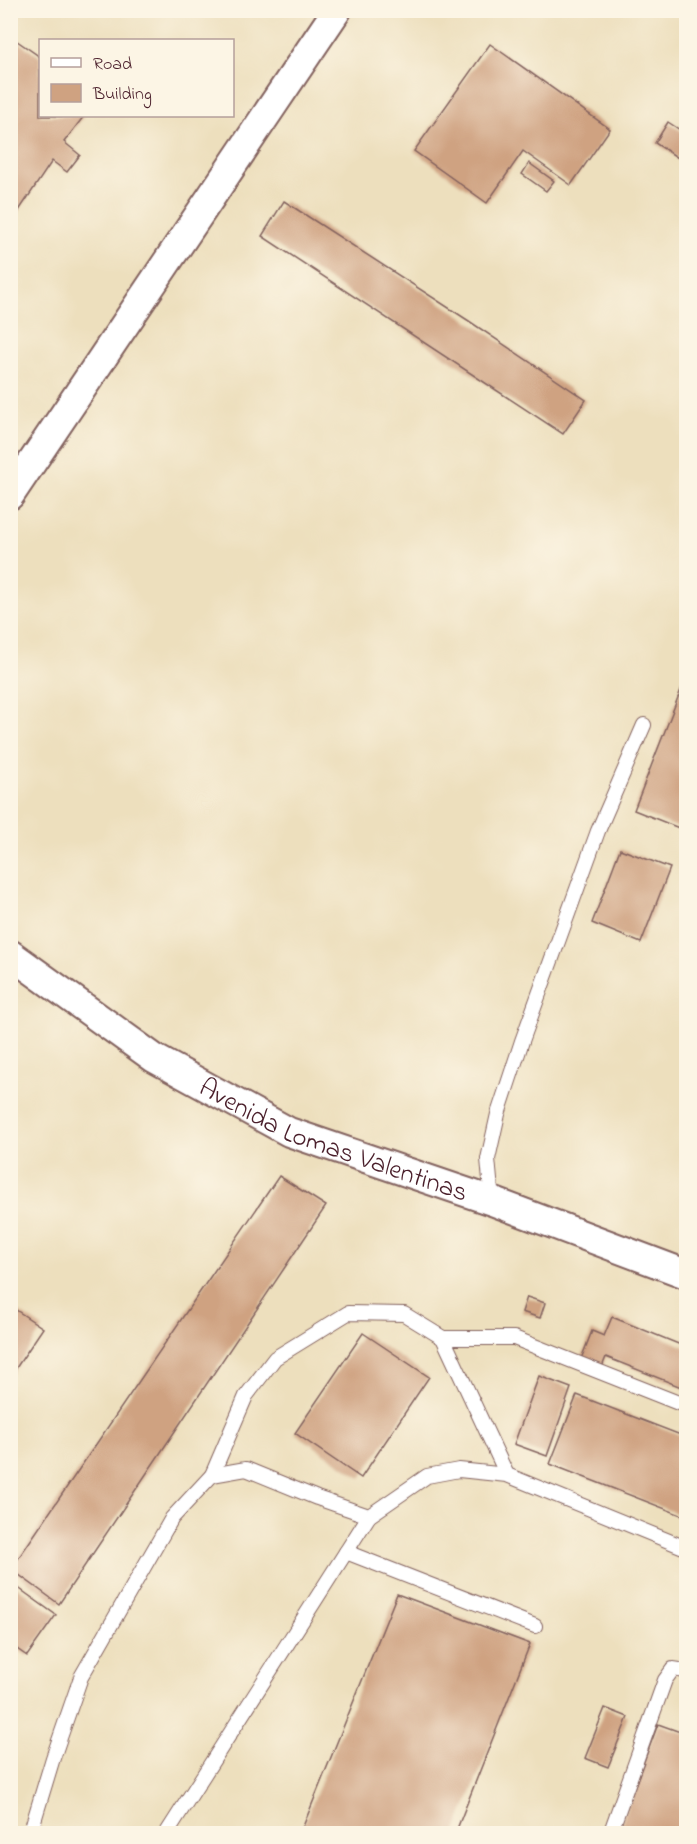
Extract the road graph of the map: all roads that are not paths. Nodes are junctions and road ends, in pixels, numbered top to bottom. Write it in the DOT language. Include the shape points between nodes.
graph roads {
  1 [pos="337,10"];
  2 [pos="18,465"];
  3 [pos="10,495"];
  4 [pos="645,725"];
  5 [pos="10,954"];
  6 [pos="492,1201"];
  7 [pos="687,1274"];
  8 [pos="443,1338"];
  9 [pos="687,1406"];
  10 [pos="212,1475"];
  11 [pos="507,1475"];
  12 [pos="369,1516"];
  13 [pos="687,1548"];
  14 [pos="346,1552"];
  15 [pos="535,1626"];
  16 [pos="687,1671"];
  17 [pos="30,1833"];
  18 [pos="166,1833"];
  19 [pos="610,1833"];
  1 -- 2 [label="street"];
  2 -- 3 [label="street"];
  4 -- 6 [label="lane" via="598,831 498,1114 488,1158"];
  5 -- 6 [label="street, Avenida Lomas Valentinas" via="154,1058 289,1132"];
  6 -- 7 [label="street, Avenida Lomas Valentinas"];
  8 -- 9 [label="lane" via="514,1338"];
  8 -- 10 [label="lane" via="404,1314 348,1313 275,1358 246,1396"];
  8 -- 11 [label="lane"];
  10 -- 12 [label="lane" via="246,1469"];
  10 -- 17 [label="lane" via="172,1518 81,1677"];
  11 -- 12 [label="lane" via="459,1470 427,1476"];
  11 -- 13 [label="lane"];
  12 -- 14 [label="lane"];
  14 -- 15 [label="lane"];
  14 -- 18 [label="lane"];
  16 -- 19 [label="lane" via="673,1669 664,1680"];
}
